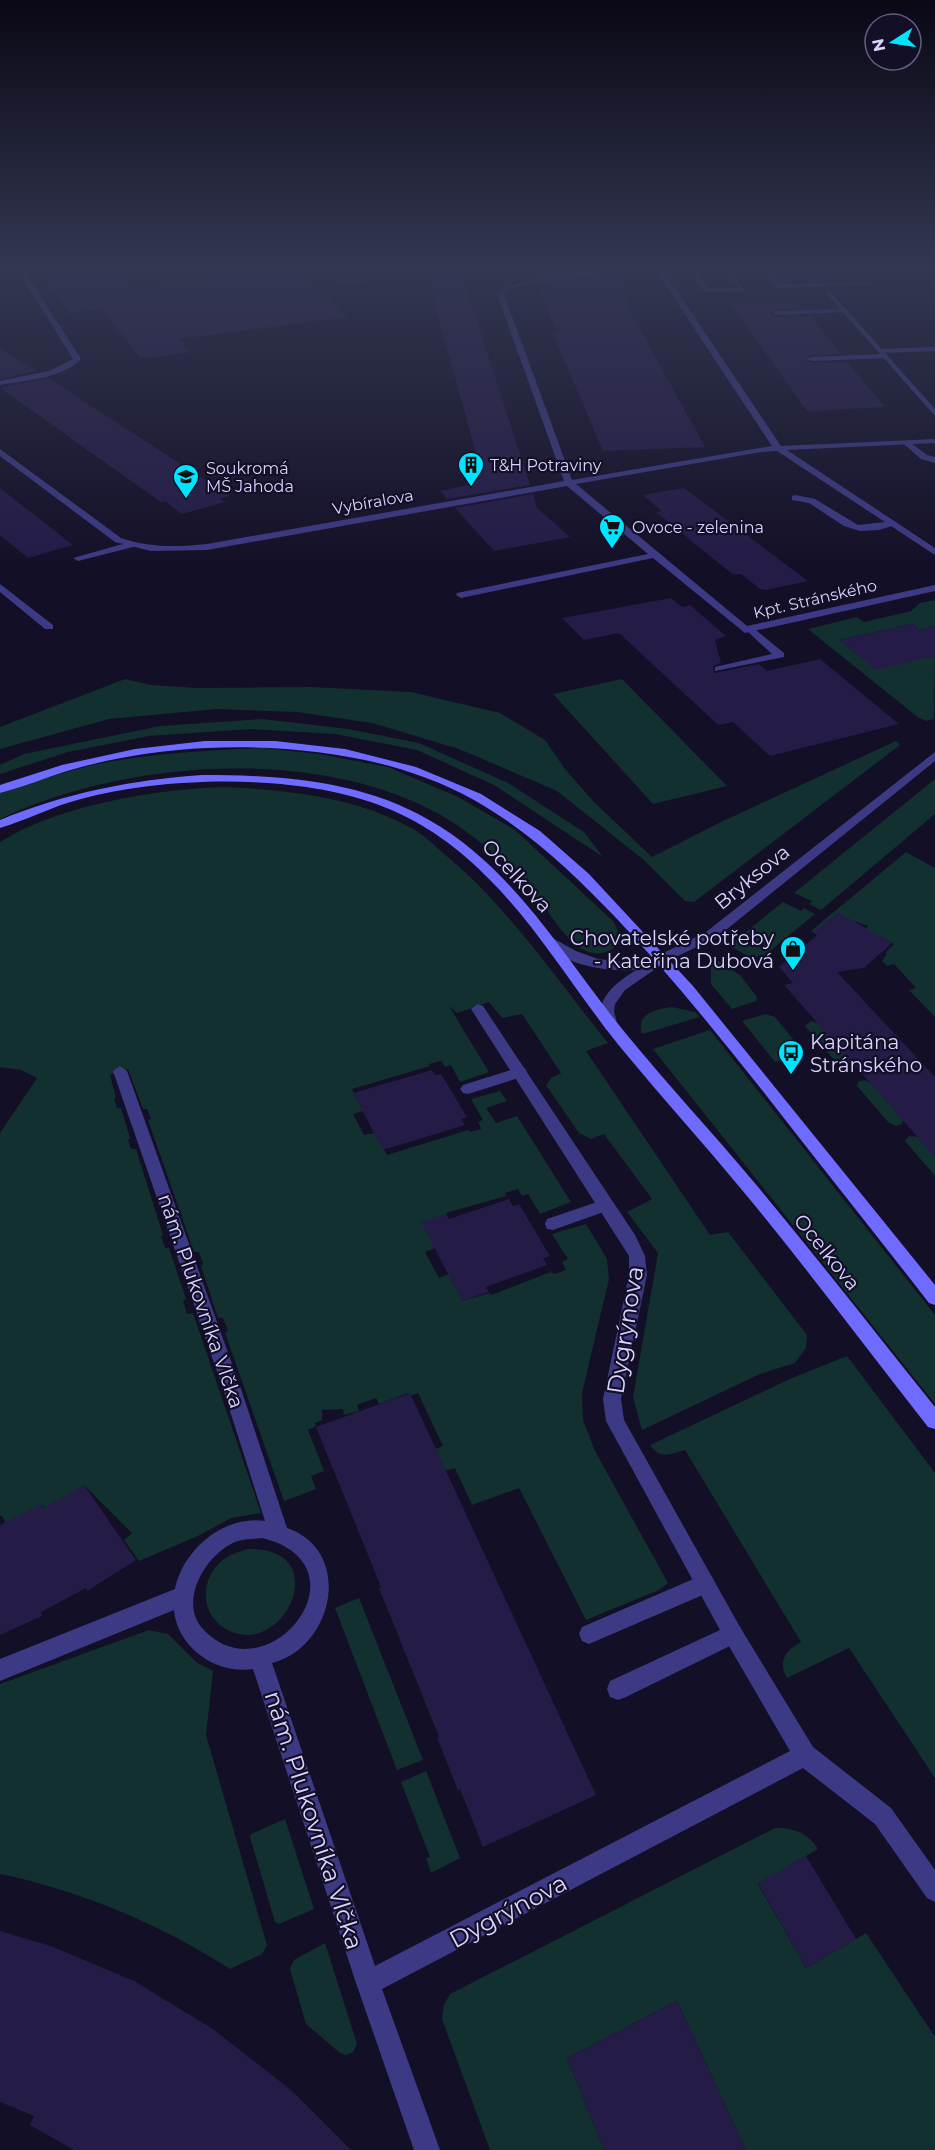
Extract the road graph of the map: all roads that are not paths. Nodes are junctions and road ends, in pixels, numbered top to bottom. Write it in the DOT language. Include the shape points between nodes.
graph roads {
  1 [pos="65,367"];
  2 [pos="527,367"];
  3 [pos="724,367"];
  4 [pos="894,367"];
  5 [pos="0,383"];
  6 [pos="935,414"];
  7 [pos="935,441"];
  8 [pos="908,443"];
  9 [pos="778,448"];
  10 [pos="0,452"];
  11 [pos="935,460"];
  12 [pos="569,483"];
  13 [pos="795,498"];
  14 [pos="893,524"];
  15 [pos="130,545"];
  16 [pos="935,552"];
  17 [pos="656,555"];
  18 [pos="78,558"];
  19 [pos="0,587"];
  20 [pos="935,588"];
  21 [pos="461,595"];
  22 [pos="49,627"];
  23 [pos="751,629"];
  24 [pos="719,669"];
  25 [pos="935,755"];
  26 [pos="0,789"];
  27 [pos="0,824"];
  28 [pos="536,926"];
  29 [pos="662,958"];
  30 [pos="478,1009"];
  31 [pos="612,1028"];
  32 [pos="120,1071"];
  33 [pos="520,1072"];
  34 [pos="468,1089"];
  35 [pos="606,1205"];
  36 [pos="553,1224"];
  37 [pos="935,1298"];
  38 [pos="935,1421"];
  39 [pos="278,1532"];
  40 [pos="705,1584"];
  41 [pos="183,1596"];
  42 [pos="590,1634"];
  43 [pos="733,1634"];
  44 [pos="260,1658"];
  45 [pos="0,1670"];
  46 [pos="618,1689"];
  47 [pos="805,1755"];
  48 [pos="935,1890"];
  49 [pos="368,1983"];
  50 [pos="427,2150"];
  1 -- 5 [label="street"];
  2 -- 12 [label="street"];
  3 -- 9 [label="street"];
  4 -- 6 [label="street"];
  7 -- 8 [label="street, Vybíralova"];
  8 -- 9 [label="street, Vybíralova"];
  8 -- 11 [label="street" via="924,457"];
  9 -- 12 [label="street, Vybíralova"];
  9 -- 14 [label="street"];
  10 -- 15 [label="street, Vybíralova"];
  12 -- 15 [label="street, Vybíralova" via="207,547 168,550"];
  12 -- 17 [label="street, Kpt. Stránského"];
  13 -- 14 [label="street" via="814,501 856,528"];
  14 -- 16 [label="street"];
  15 -- 18 [label="street"];
  17 -- 21 [label="street"];
  17 -- 23 [label="street, Kpt. Stránského" via="745,630"];
  19 -- 22 [label="street"];
  20 -- 23 [label="street, Kpt. Stránského"];
  23 -- 24 [label="street" via="780,655"];
  25 -- 29 [label="street, Bryksova" via="711,935"];
  26 -- 29 [label="street, Ocelkova" via="84,763 216,744 283,745 388,762 476,797 537,835 580,873"];
  27 -- 28 [label="street, Ocelkova" via="67,799 159,783 252,779 340,790 403,810 451,840 508,891"];
  28 -- 29 [label="street" via="561,949 585,962 631,966"];
  28 -- 31 [label="street, Ocelkova"];
  29 -- 31 [label="street, Bryksova" via="612,994 607,1011"];
  29 -- 37 [label="street, Ocelkova"];
  30 -- 33 [label="street, Dygrýnova"];
  31 -- 38 [label="street, Ocelkova" via="747,1185"];
  32 -- 39 [label="street, nám. Plukovníka Vlčka"];
  33 -- 34 [label="street"];
  33 -- 35 [label="street, Dygrýnova"];
  35 -- 36 [label="street"];
  35 -- 40 [label="street, Dygrýnova" via="637,1256 638,1275 612,1399 615,1421"];
  39 -- 41 [label="street" via="245,1530 212,1545 188,1575"];
  39 -- 44 [label="street" via="298,1542 313,1558 320,1578 320,1600 298,1638 280,1651"];
  40 -- 42 [label="street"];
  40 -- 43 [label="street, Dygrýnova"];
  41 -- 44 [label="street" via="190,1630 202,1645 238,1660"];
  41 -- 45 [label="street"];
  43 -- 46 [label="street"];
  43 -- 47 [label="street, Dygrýnova"];
  44 -- 49 [label="street, nám. Plukovníka Vlčka"];
  47 -- 48 [label="street, Dygrýnova" via="883,1816"];
  47 -- 49 [label="street, Dygrýnova"];
  49 -- 50 [label="street"];
}
